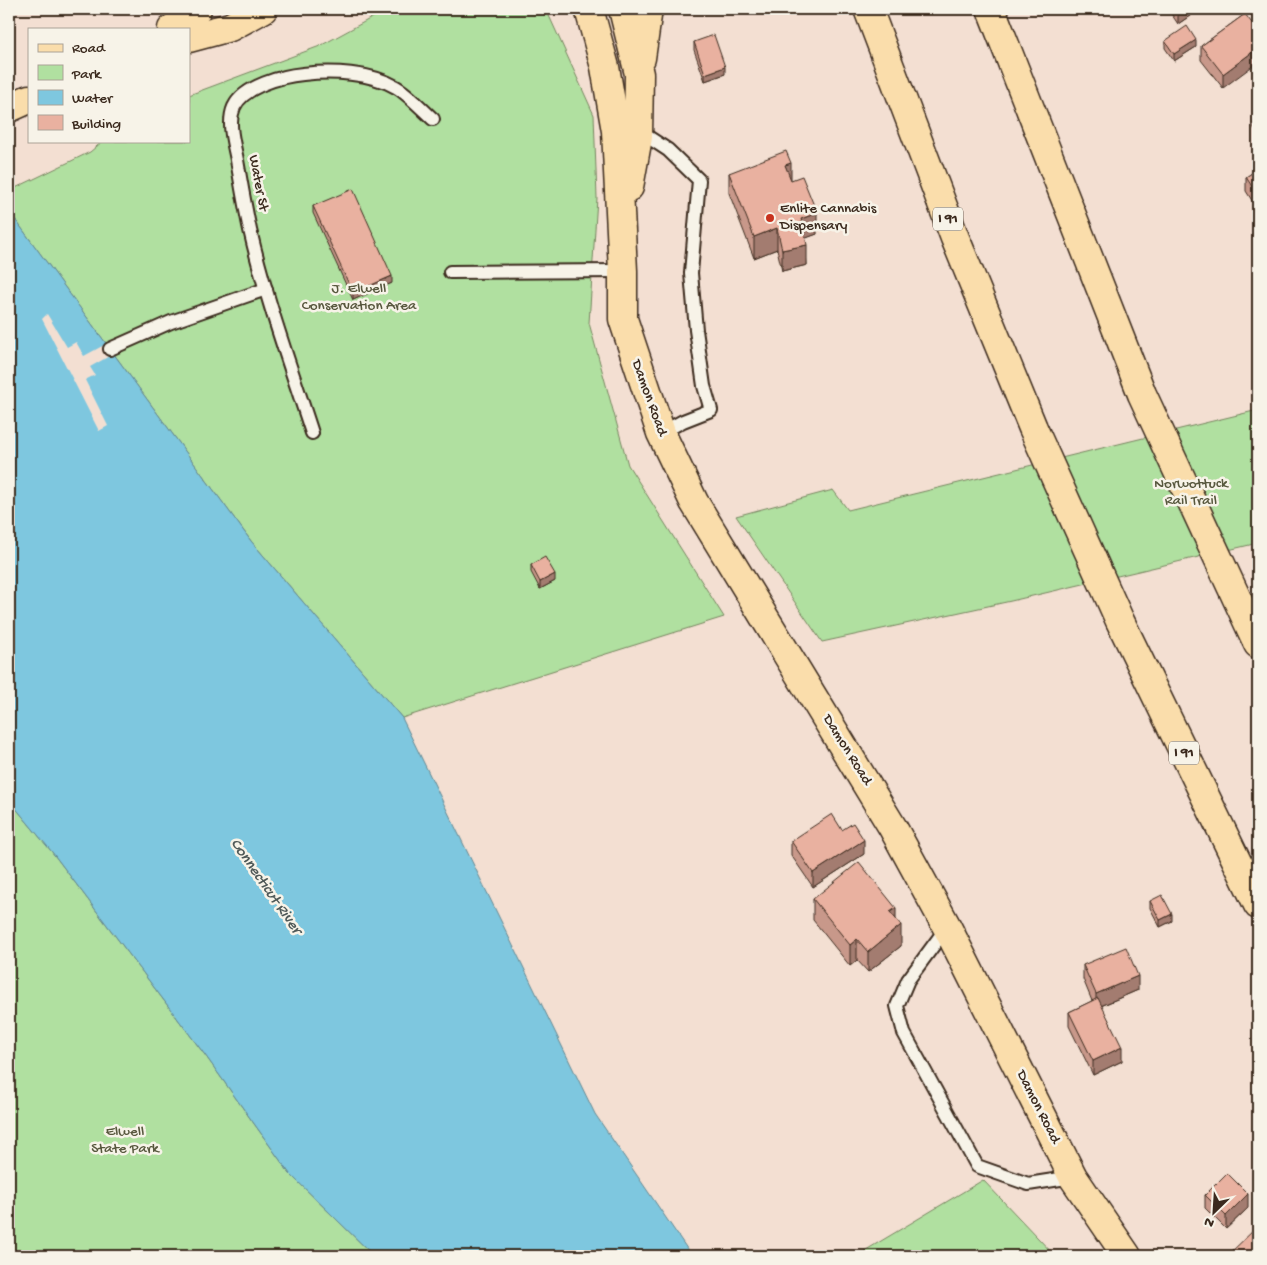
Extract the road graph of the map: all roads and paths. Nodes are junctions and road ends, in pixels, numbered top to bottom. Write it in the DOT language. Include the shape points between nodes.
graph roads {
  1 [pos="197,9"];
  2 [pos="263,9"];
  3 [pos="589,9"];
  4 [pos="623,9"];
  5 [pos="648,9"];
  6 [pos="868,9"];
  7 [pos="990,9"];
  8 [pos="173,28"];
  9 [pos="190,38"];
  10 [pos="639,74"];
  11 [pos="28,99"];
  12 [pos="9,108"];
  13 [pos="433,119"];
  14 [pos="638,130"];
  15 [pos="621,227"];
  16 [pos="623,271"];
  17 [pos="450,272"];
  18 [pos="266,289"];
  19 [pos="110,349"];
  20 [pos="312,432"];
  21 [pos="661,433"];
  22 [pos="1258,644"];
  23 [pos="1258,905"];
  24 [pos="947,927"];
  25 [pos="1073,1177"];
  26 [pos="1128,1256"];
  1 -- 8 [label="main road"];
  2 -- 9 [label="main road" via="230,27"];
  3 -- 15 [label="main road, Damon Road" via="605,67 616,132"];
  4 -- 10 [label="main road, Damon Road"];
  5 -- 10 [label="main road, Damon Road"];
  6 -- 23 [label="main road, I 91" via="955,238 1033,428 1111,601"];
  7 -- 22 [label="main road" via="1142,394"];
  10 -- 14 [label="main road, Damon Road"];
  11 -- 12 [label="main road"];
  13 -- 18 [label="lane, Water St" via="398,88 369,78 338,74 287,76 270,81 243,97 234,108 231,124 240,185"];
  14 -- 15 [label="main road, Damon Road"];
  14 -- 21 [label="lane" via="668,150 699,180 691,273 700,361 712,410"];
  15 -- 16 [label="main road, Damon Road"];
  16 -- 17 [label="lane"];
  16 -- 21 [label="main road, Damon Road" via="623,319"];
  18 -- 19 [label="lane" via="171,322"];
  18 -- 20 [label="lane, Water St"];
  21 -- 24 [label="main road, Damon Road" via="694,502 870,788"];
  24 -- 25 [label="main road, Damon Road"];
  24 -- 25 [label="lane" via="908,980 897,1006 904,1033 977,1166 1028,1184"];
  25 -- 26 [label="main road, Damon Road"];
}
